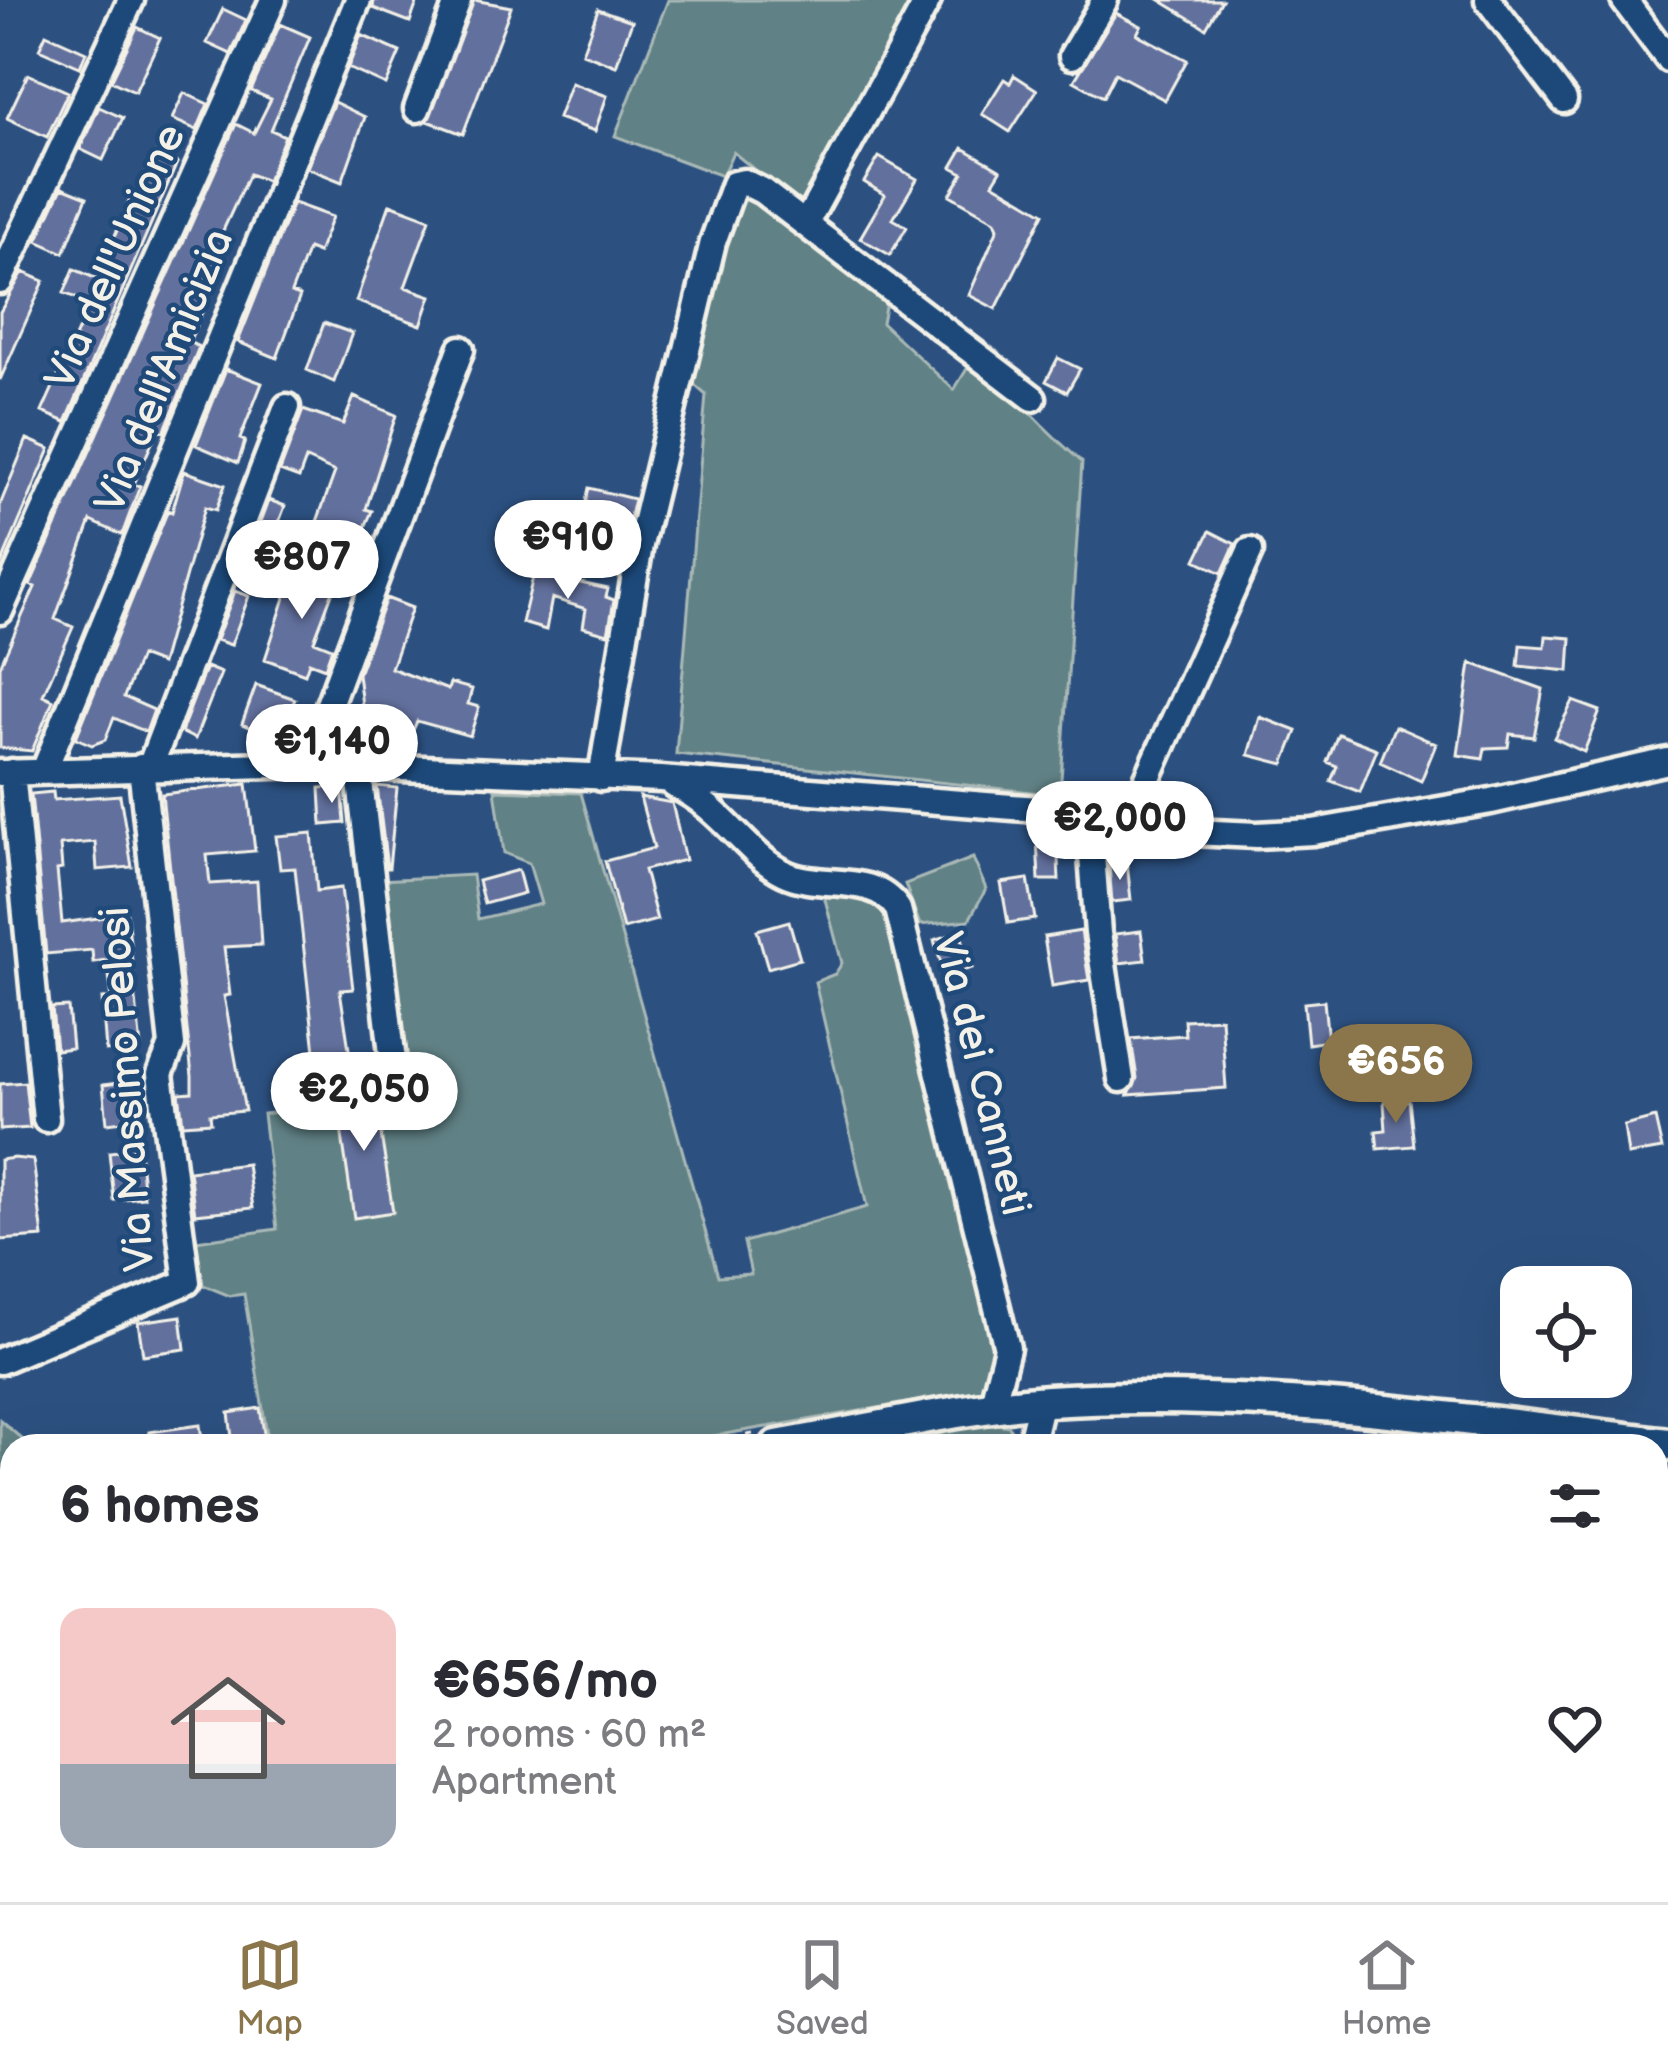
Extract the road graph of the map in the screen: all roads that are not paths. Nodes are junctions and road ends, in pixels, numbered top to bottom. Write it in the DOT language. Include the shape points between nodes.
graph roads {
  1 [pos="130,0"];
  2 [pos="273,0"];
  3 [pos="358,0"];
  4 [pos="458,0"];
  5 [pos="928,0"];
  6 [pos="1105,0"];
  7 [pos="1488,0"];
  8 [pos="1624,0"];
  9 [pos="1072,56"];
  10 [pos="1668,59"];
  11 [pos="1564,100"];
  12 [pos="417,110"];
  13 [pos="806,223"];
  14 [pos="0,281"];
  15 [pos="461,349"];
  16 [pos="1033,398"];
  17 [pos="287,407"];
  18 [pos="1250,551"];
  19 [pos="0,611"];
  20 [pos="1668,761"];
  21 [pos="307,764"];
  22 [pos="358,765"];
  23 [pos="146,767"];
  24 [pos="44,771"];
  25 [pos="6,772"];
  26 [pos="601,778"];
  27 [pos="661,779"];
  28 [pos="1089,817"];
  29 [pos="1128,822"];
  30 [pos="395,1079"];
  31 [pos="1120,1079"];
  32 [pos="46,1119"];
  33 [pos="0,1361"];
  34 [pos="996,1391"];
  35 [pos="1041,1402"];
  36 [pos="849,1434"];
  37 [pos="1033,1434"];
  38 [pos="1577,1434"];
  1 -- 14 [label="street"];
  2 -- 19 [label="street, Via dell'Unione"];
  3 -- 24 [label="street, Via dell'Amicizia"];
  4 -- 12 [label="street"];
  5 -- 13 [label="street"];
  6 -- 9 [label="street"];
  7 -- 11 [label="street"];
  8 -- 10 [label="street"];
  13 -- 16 [label="street"];
  13 -- 26 [label="street" via="744,182 727,196 640,545"];
  15 -- 21 [label="street"];
  17 -- 23 [label="street"];
  18 -- 29 [label="street"];
  20 -- 29 [label="street" via="1312,832 1223,835"];
  21 -- 22 [label="street"];
  21 -- 23 [label="street"];
  22 -- 26 [label="street"];
  22 -- 30 [label="street"];
  23 -- 24 [label="street"];
  23 -- 33 [label="street, Via Massimo Pelosi" via="172,1045 160,1073 188,1282"];
  24 -- 25 [label="street"];
  25 -- 32 [label="street"];
  26 -- 27 [label="street"];
  27 -- 28 [label="street"];
  27 -- 34 [label="street, Via dei Canneti" via="721,815 781,872 872,889 898,909 1007,1348"];
  28 -- 29 [label="street"];
  28 -- 31 [label="street"];
  35 -- 36 [label="main road"];
  35 -- 37 [label="street"];
  35 -- 38 [label="main road" via="1240,1397"];
}
